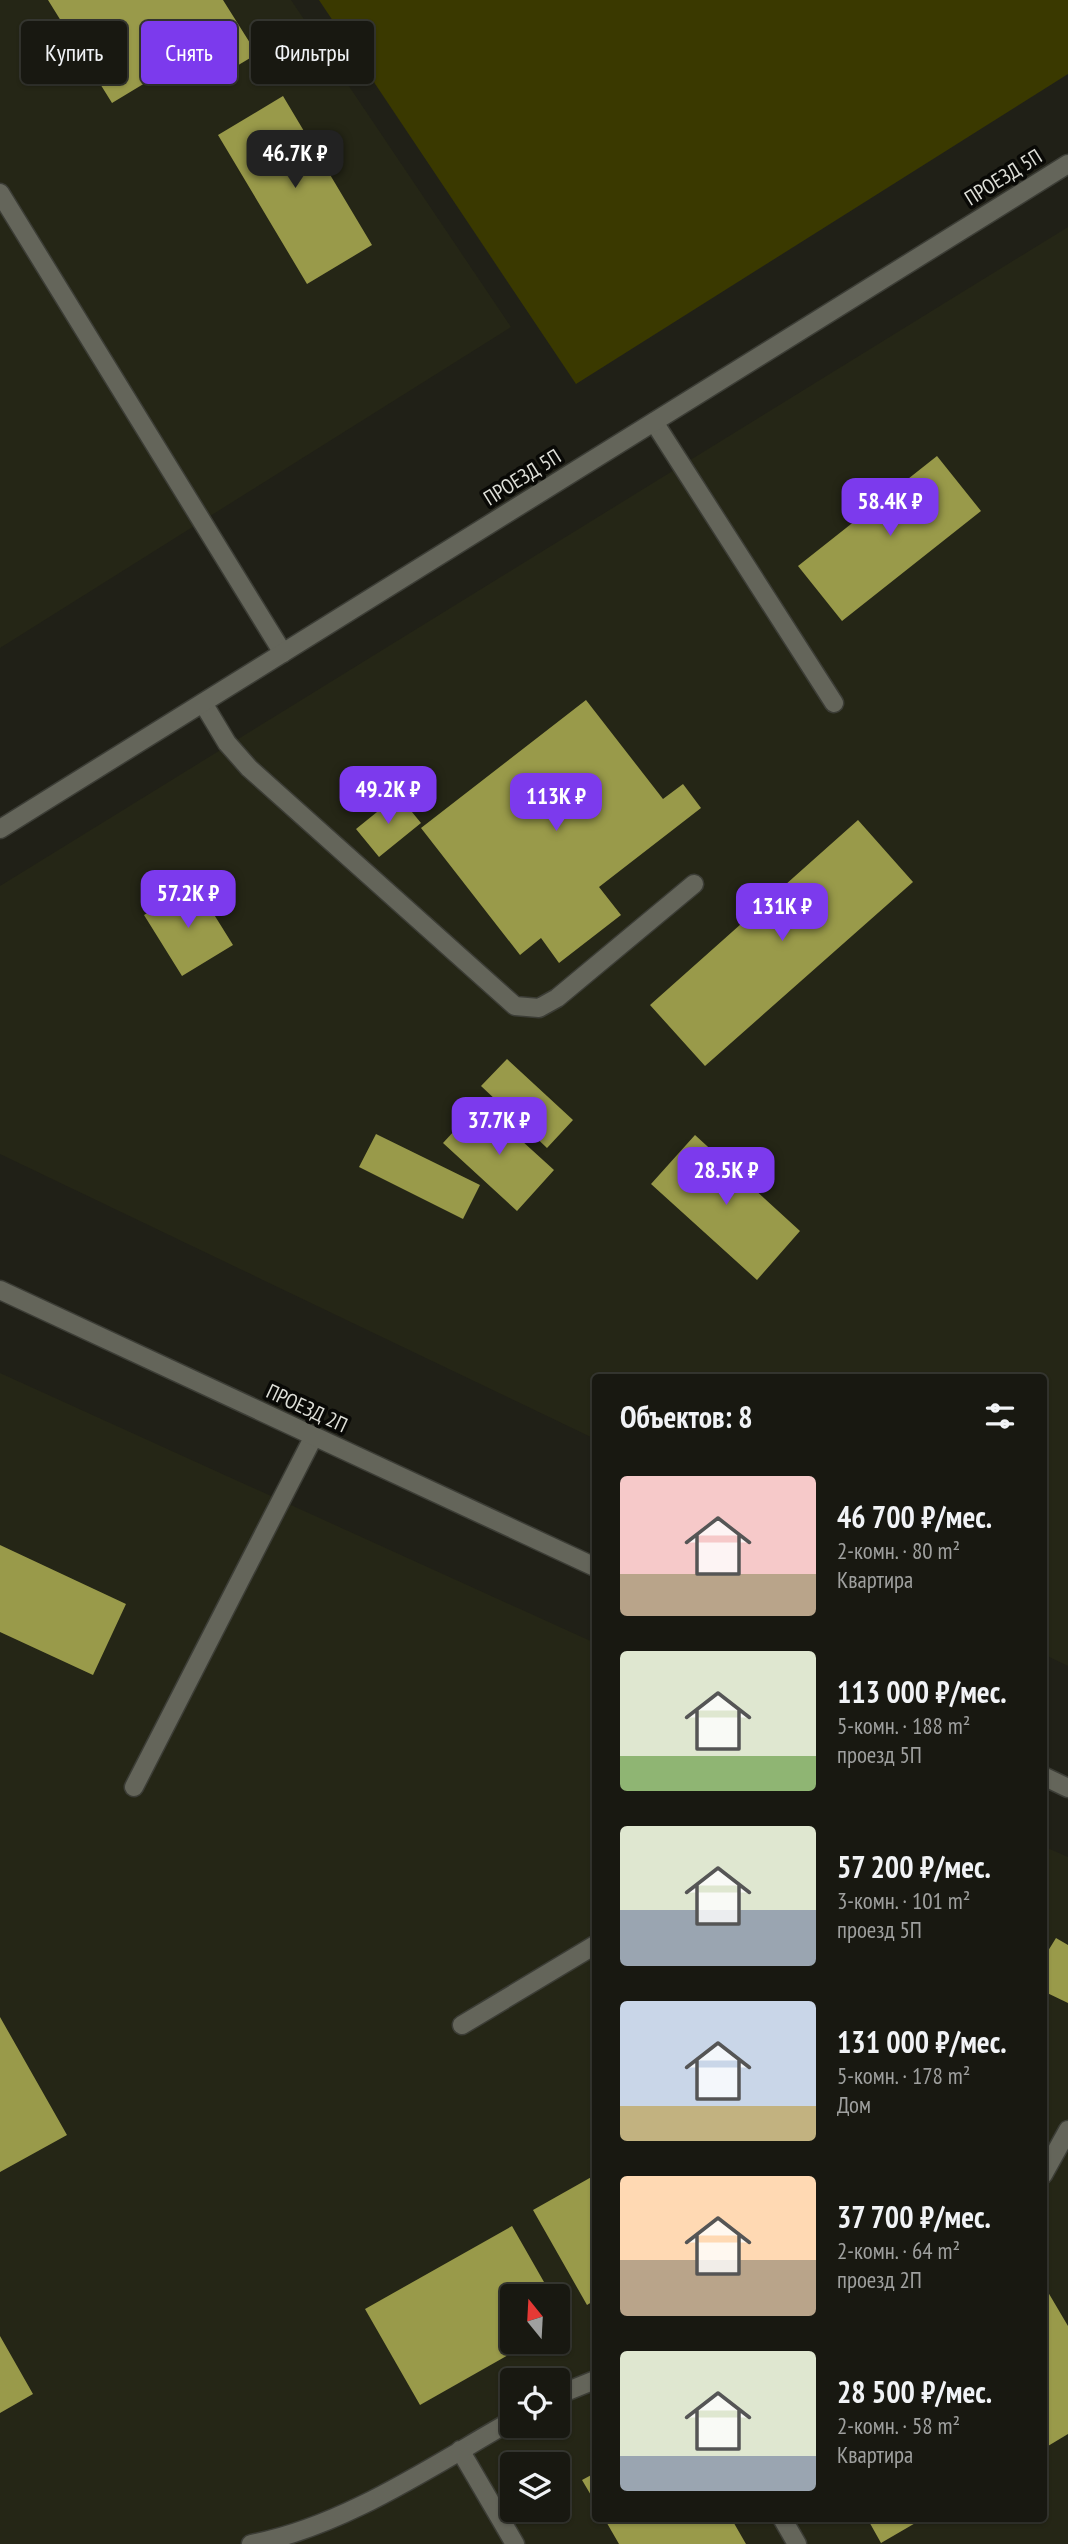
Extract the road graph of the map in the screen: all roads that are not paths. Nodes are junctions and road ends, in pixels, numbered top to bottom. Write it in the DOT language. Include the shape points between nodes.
graph roads {
  1 [pos="1068,164"];
  2 [pos="0,193"];
  3 [pos="654,422"];
  4 [pos="284,653"];
  5 [pos="203,703"];
  6 [pos="834,703"];
  7 [pos="0,829"];
  8 [pos="694,884"];
  9 [pos="0,1290"];
  10 [pos="314,1436"];
  11 [pos="592,1566"];
  12 [pos="1047,1778"];
  13 [pos="134,1787"];
  14 [pos="1068,1788"];
  15 [pos="592,1947"];
  16 [pos="462,2025"];
  17 [pos="1068,2130"];
  18 [pos="1047,2168"];
  19 [pos="592,2381"];
  20 [pos="570,2390"];
  21 [pos="500,2427"];
  22 [pos="460,2450"];
  23 [pos="784,2522"];
  24 [pos="251,2544"];
  25 [pos="515,2544"];
  26 [pos="797,2544"];
  1 -- 3 [label="street, ПРОЕЗД 5П"];
  2 -- 4 [label="street"];
  3 -- 4 [label="street, ПРОЕЗД 5П"];
  3 -- 6 [label="street"];
  4 -- 5 [label="street, ПРОЕЗД 5П"];
  5 -- 7 [label="street, ПРОЕЗД 5П"];
  5 -- 8 [label="street" via="227,743 249,768 515,1006 538,1008 557,998"];
  9 -- 10 [label="street, ПРОЕЗД 2П"];
  10 -- 11 [label="street, ПРОЕЗД 2П"];
  10 -- 13 [label="street"];
  12 -- 14 [label="street"];
  15 -- 16 [label="street"];
  17 -- 18 [label="street"];
  19 -- 20 [label="street"];
  21 -- 22 [label="street"];
  22 -- 24 [label="street" via="375,2498 309,2528"];
  22 -- 25 [label="street"];
  23 -- 26 [label="street"];
}
